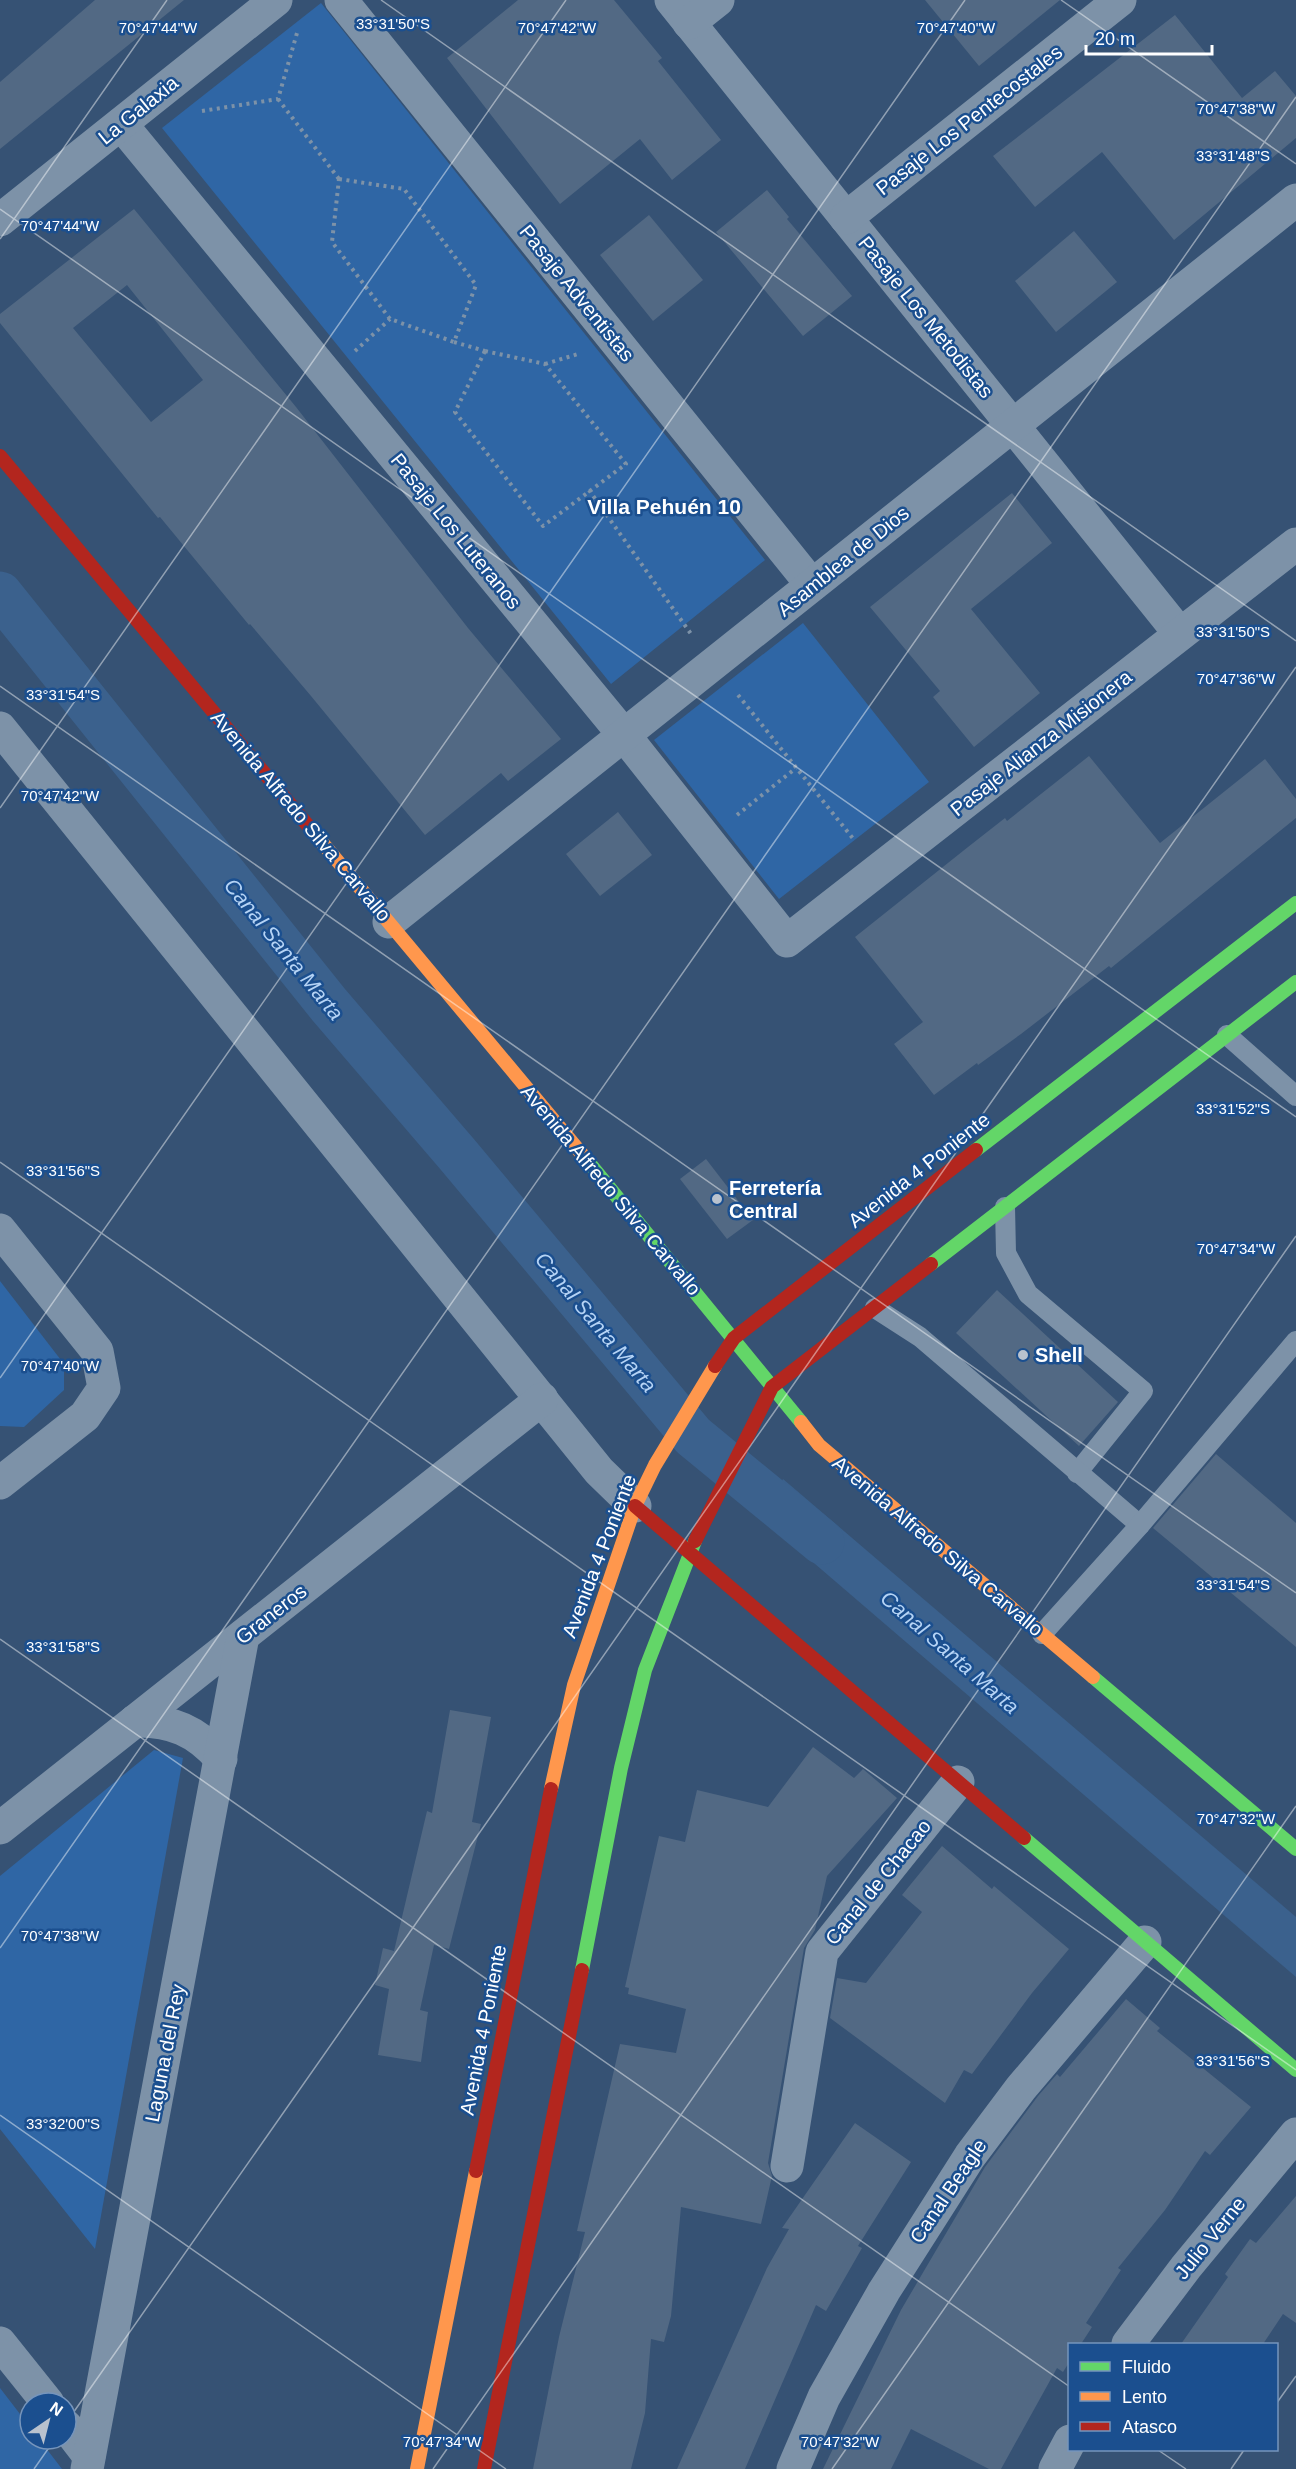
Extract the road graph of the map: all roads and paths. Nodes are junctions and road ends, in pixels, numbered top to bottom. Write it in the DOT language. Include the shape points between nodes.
graph roads {
  1 [pos="276,0"];
  2 [pos="341,0"];
  3 [pos="718,0"];
  4 [pos="1120,0"];
  5 [pos="680,12"];
  6 [pos="300,22"];
  7 [pos="278,99"];
  8 [pos="200,111"];
  9 [pos="121,124"];
  10 [pos="339,179"];
  11 [pos="1296,200"];
  12 [pos="846,218"];
  13 [pos="0,220"];
  14 [pos="390,319"];
  15 [pos="454,342"];
  16 [pos="485,351"];
  17 [pos="328,376"];
  18 [pos="1013,425"];
  19 [pos="0,456"];
  20 [pos="589,490"];
  21 [pos="1296,544"];
  22 [pos="812,585"];
  23 [pos="1180,634"];
  24 [pos="713,664"];
  25 [pos="735,692"];
  26 [pos="0,728"];
  27 [pos="624,735"];
  28 [pos="796,768"];
  29 [pos="706,839"];
  30 [pos="878,870"];
  31 [pos="1296,903"];
  32 [pos="389,922"];
  33 [pos="787,941"];
  34 [pos="1296,982"];
  35 [pos="1227,1035"];
  36 [pos="1296,1096"];
  37 [pos="1005,1207"];
  38 [pos="0,1230"];
  39 [pos="874,1308"];
  40 [pos="734,1338"];
  41 [pos="1296,1341"];
  42 [pos="772,1387"];
  43 [pos="542,1399"];
  44 [pos="1077,1473"];
  45 [pos="0,1482"];
  46 [pos="635,1506"];
  47 [pos="1140,1525"];
  48 [pos="689,1553"];
  49 [pos="1042,1634"];
  50 [pos="243,1636"];
  51 [pos="135,1721"];
  52 [pos="221,1759"];
  53 [pos="958,1782"];
  54 [pos="0,1828"];
  55 [pos="1296,1850"];
  56 [pos="1145,1942"];
  57 [pos="1296,2070"];
  58 [pos="1296,2134"];
  59 [pos="787,2166"];
  60 [pos="0,2343"];
  61 [pos="1129,2343"];
  62 [pos="38,2391"];
  63 [pos="1068,2445"];
  64 [pos="78,2446"];
  65 [pos="88,2462"];
  66 [pos="417,2469"];
  67 [pos="484,2469"];
  68 [pos="793,2469"];
  69 [pos="1055,2469"];
  1 -- 9 [label="street, La Galaxia"];
  2 -- 22 [label="street, Pasaje Adventistas"];
  3 -- 5 [label="street"];
  4 -- 12 [label="street, Pasaje Los Pentecostales"];
  5 -- 12 [label="street, Pasaje Los Metodistas"];
  6 -- 7 [label="path"];
  7 -- 8 [label="path"];
  7 -- 10 [label="path"];
  9 -- 13 [label="street, La Galaxia"];
  9 -- 17 [label="street, Pasaje Los Luteranos"];
  10 -- 14 [label="path" via="332,242"];
  10 -- 15 [label="path" via="404,189 476,285"];
  11 -- 18 [label="street, Asamblea de Dios"];
  12 -- 18 [label="street, Pasaje Los Metodistas"];
  14 -- 15 [label="path"];
  14 -- 17 [label="path"];
  15 -- 16 [label="path"];
  16 -- 20 [label="path" via="545,364 626,464"];
  16 -- 20 [label="path" via="455,412 543,526"];
  17 -- 27 [label="street, Pasaje Los Luteranos"];
  18 -- 22 [label="street, Asamblea de Dios"];
  18 -- 23 [label="street, Pasaje Los Metodistas"];
  19 -- 32 [label="street, Avenida Alfredo Silva Carvallo"];
  20 -- 24 [label="path"];
  21 -- 23 [label="street, Pasaje Alianza Misionera"];
  22 -- 24 [label="street, Asamblea de Dios"];
  23 -- 30 [label="street, Pasaje Alianza Misionera"];
  24 -- 27 [label="street, Asamblea de Dios"];
  25 -- 28 [label="path"];
  26 -- 43 [label="street"];
  27 -- 29 [label="street, Pasaje Los Luteranos"];
  27 -- 32 [label="street, Asamblea de Dios"];
  28 -- 29 [label="path"];
  28 -- 30 [label="path"];
  29 -- 33 [label="street, Pasaje Los Luteranos"];
  30 -- 33 [label="street, Pasaje Alianza Misionera"];
  31 -- 40 [label="street, Avenida 4 Poniente"];
  32 -- 40 [label="street, Avenida Alfredo Silva Carvallo"];
  34 -- 35 [label="street"];
  35 -- 36 [label="lane"];
  35 -- 37 [label="street"];
  37 -- 39 [label="street"];
  37 -- 44 [label="lane" via="1006,1253 1028,1294 1143,1391"];
  38 -- 45 [label="street" via="97,1351 104,1388 85,1416"];
  39 -- 42 [label="street"];
  39 -- 44 [label="lane" via="920,1337"];
  40 -- 42 [label="street, Avenida Alfredo Silva Carvallo"];
  40 -- 46 [label="street, Avenida 4 Poniente" via="705,1381"];
  41 -- 47 [label="lane"];
  42 -- 48 [label="street"];
  42 -- 49 [label="street, Avenida Alfredo Silva Carvallo" via="819,1445"];
  43 -- 46 [label="street" via="599,1471"];
  43 -- 50 [label="street, Graneros"];
  44 -- 47 [label="lane"];
  46 -- 48 [label="street"];
  46 -- 66 [label="street, Avenida 4 Poniente" via="593,1623 559,1748"];
  47 -- 49 [label="lane"];
  48 -- 53 [label="street"];
  48 -- 67 [label="street" via="645,1670 621,1768"];
  49 -- 55 [label="street, Avenida Alfredo Silva Carvallo"];
  50 -- 51 [label="street, Graneros"];
  50 -- 52 [label="street, Laguna del Rey"];
  51 -- 52 [label="street" via="180,1726 199,1737"];
  51 -- 54 [label="street, Graneros"];
  52 -- 65 [label="street, Laguna del Rey"];
  53 -- 56 [label="street"];
  53 -- 59 [label="street, Canal de Chacao" via="822,1952"];
  56 -- 57 [label="street"];
  56 -- 68 [label="street, Canal Beagle" via="1021,2088 970,2156 856,2339 824,2397"];
  58 -- 61 [label="street, Julio Verne" via="1186,2266"];
  60 -- 62 [label="street"];
  63 -- 69 [label="street"];
  64 -- 65 [label="street"];
}
